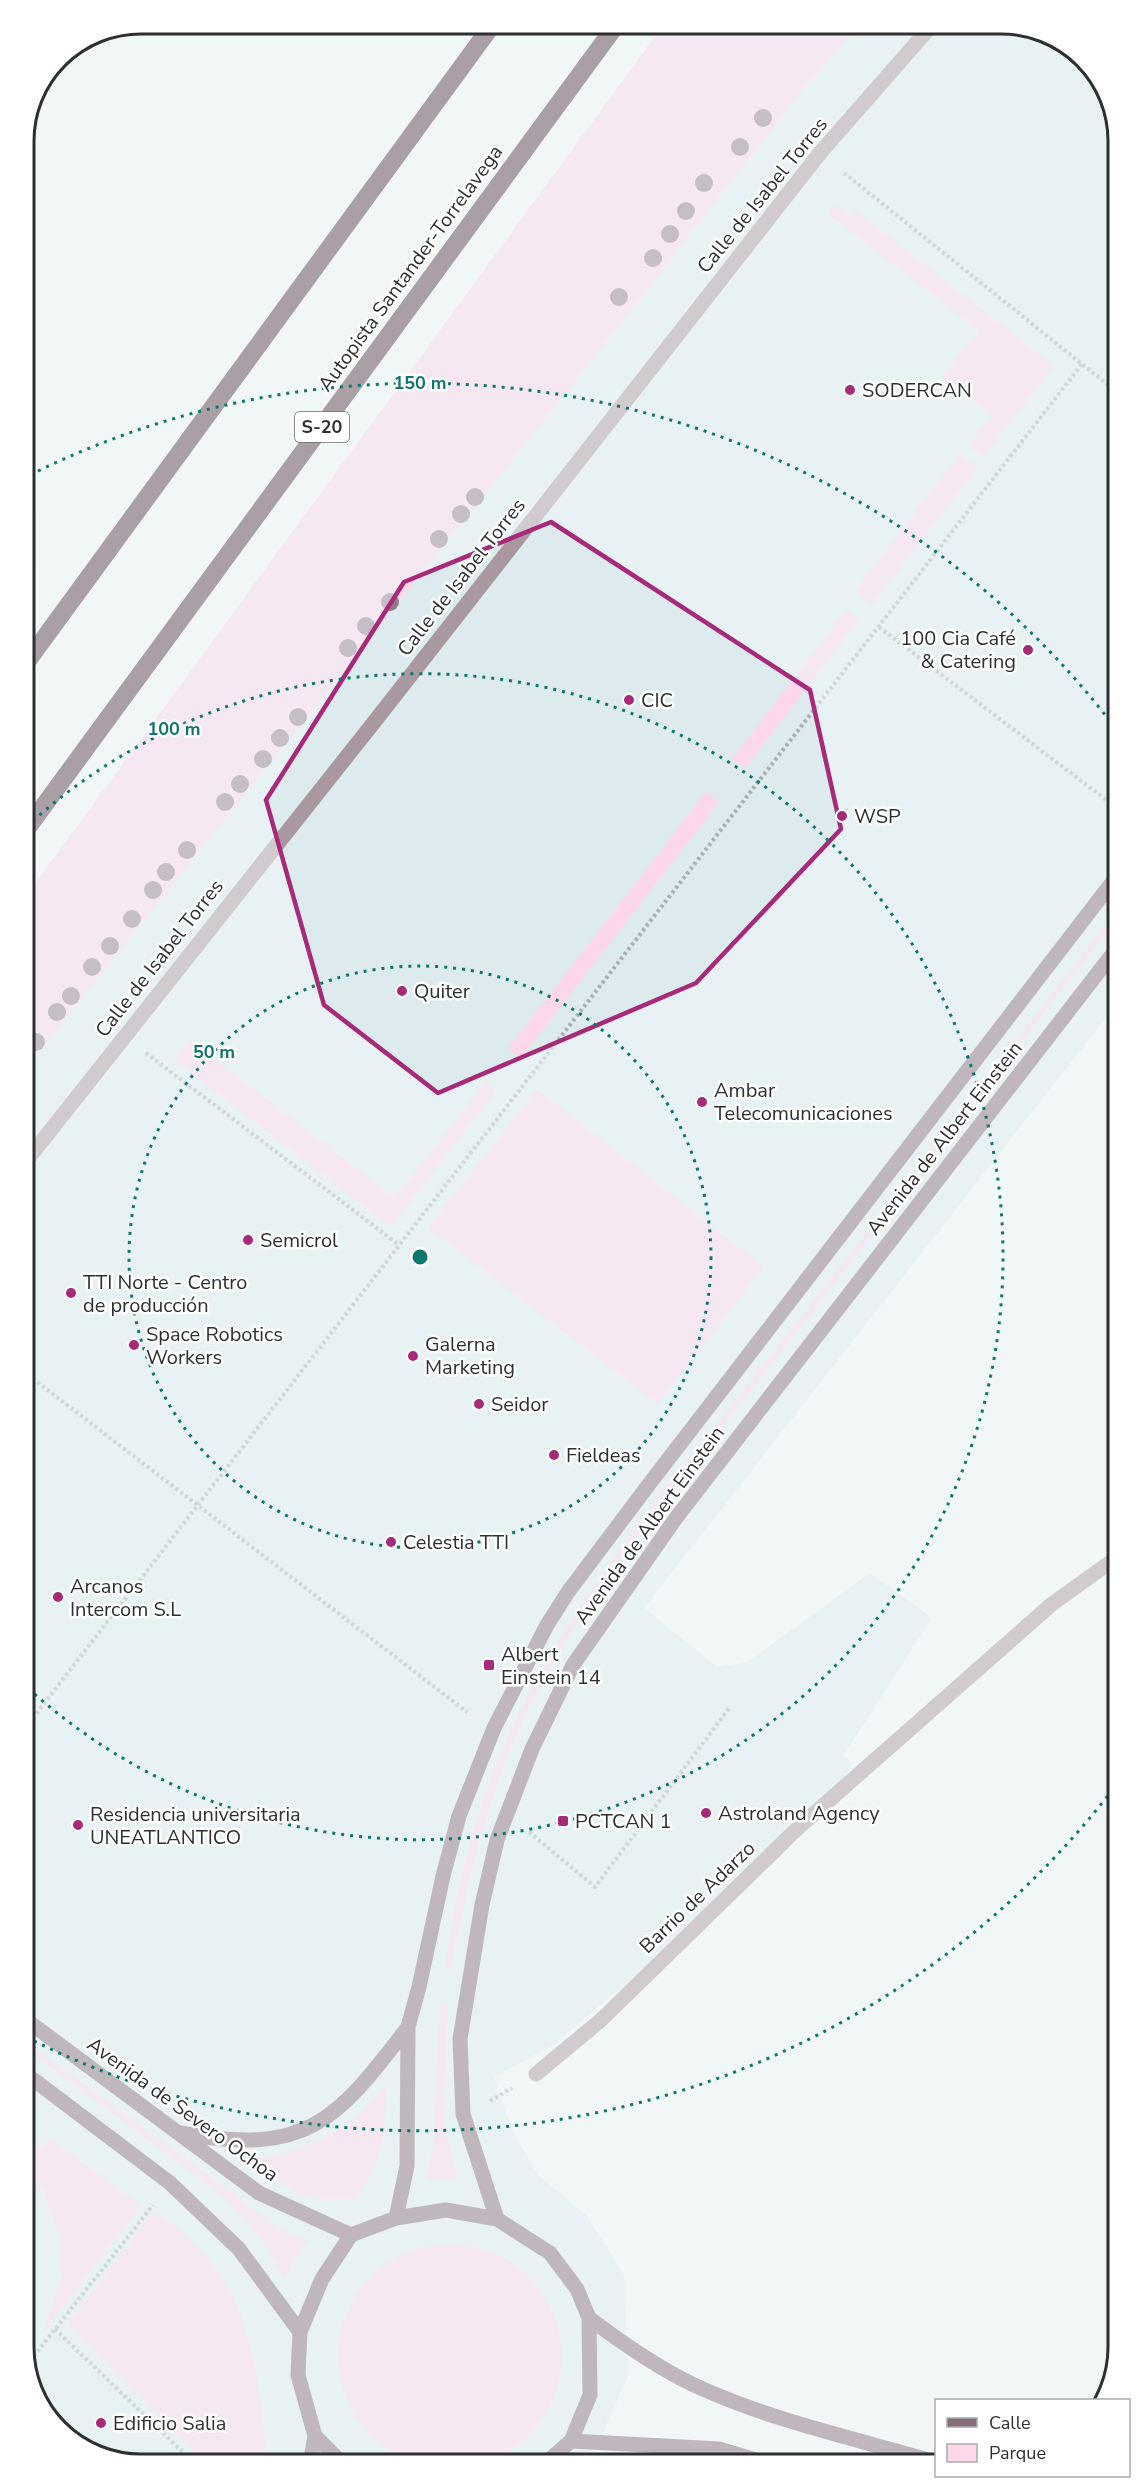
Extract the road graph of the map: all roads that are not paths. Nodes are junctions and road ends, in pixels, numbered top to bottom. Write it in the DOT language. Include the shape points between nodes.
graph roads {
  1 [pos="484,34"];
  2 [pos="609,35"];
  3 [pos="923,35"];
  4 [pos="35,651"];
  5 [pos="35,818"];
  6 [pos="1108,888"];
  7 [pos="1108,960"];
  8 [pos="35,1151"];
  9 [pos="1108,1564"];
  10 [pos="34,2026"];
  11 [pos="408,2027"];
  12 [pos="536,2074"];
  13 [pos="34,2080"];
  14 [pos="174,2132"];
  15 [pos="396,2218"];
  16 [pos="497,2219"];
  17 [pos="351,2235"];
  18 [pos="590,2318"];
  19 [pos="300,2332"];
  20 [pos="315,2436"];
  21 [pos="571,2441"];
  22 [pos="312,2454"];
  23 [pos="333,2454"];
  24 [pos="556,2454"];
  25 [pos="735,2454"];
  26 [pos="907,2454"];
  1 -- 4 [label="highway"];
  2 -- 5 [label="highway, Autopista Santander-Torrelavega / S-20"];
  3 -- 8 [label="street, Calle de Isabel Torres" via="820,153"];
  6 -- 11 [label="main road, Avenida de Albert Einstein" via="650,1483 547,1625 494,1728 459,1816"];
  7 -- 16 [label="main road, Avenida de Albert Einstein" via="670,1527 573,1665 532,1749 497,1840 460,2039 463,2114"];
  9 -- 12 [label="street, Barrio de Adarzo" via="1052,1604 800,1826 601,2020"];
  10 -- 14 [label="main road, Avenida de Severo Ochoa"];
  11 -- 14 [label="main road, Avenida de Albert Einstein" via="342,2107 302,2132 269,2139 223,2141"];
  11 -- 15 [label="main road, Avenida de Albert Einstein" via="407,2166"];
  13 -- 19 [label="main road" via="170,2183 239,2249"];
  14 -- 17 [label="main road, Avenida de Severo Ochoa" via="259,2193"];
  15 -- 16 [label="main road" via="446,2210"];
  15 -- 17 [label="main road"];
  16 -- 18 [label="main road" via="550,2253 577,2289"];
  17 -- 19 [label="main road" via="322,2278"];
  18 -- 21 [label="main road" via="590,2395"];
  18 -- 26 [label="main road" via="628,2348 694,2385 792,2422"];
  19 -- 20 [label="main road" via="298,2375"];
  20 -- 22 [label="main road"];
  20 -- 23 [label="main road"];
  21 -- 24 [label="main road"];
  21 -- 25 [label="main road"];
}
